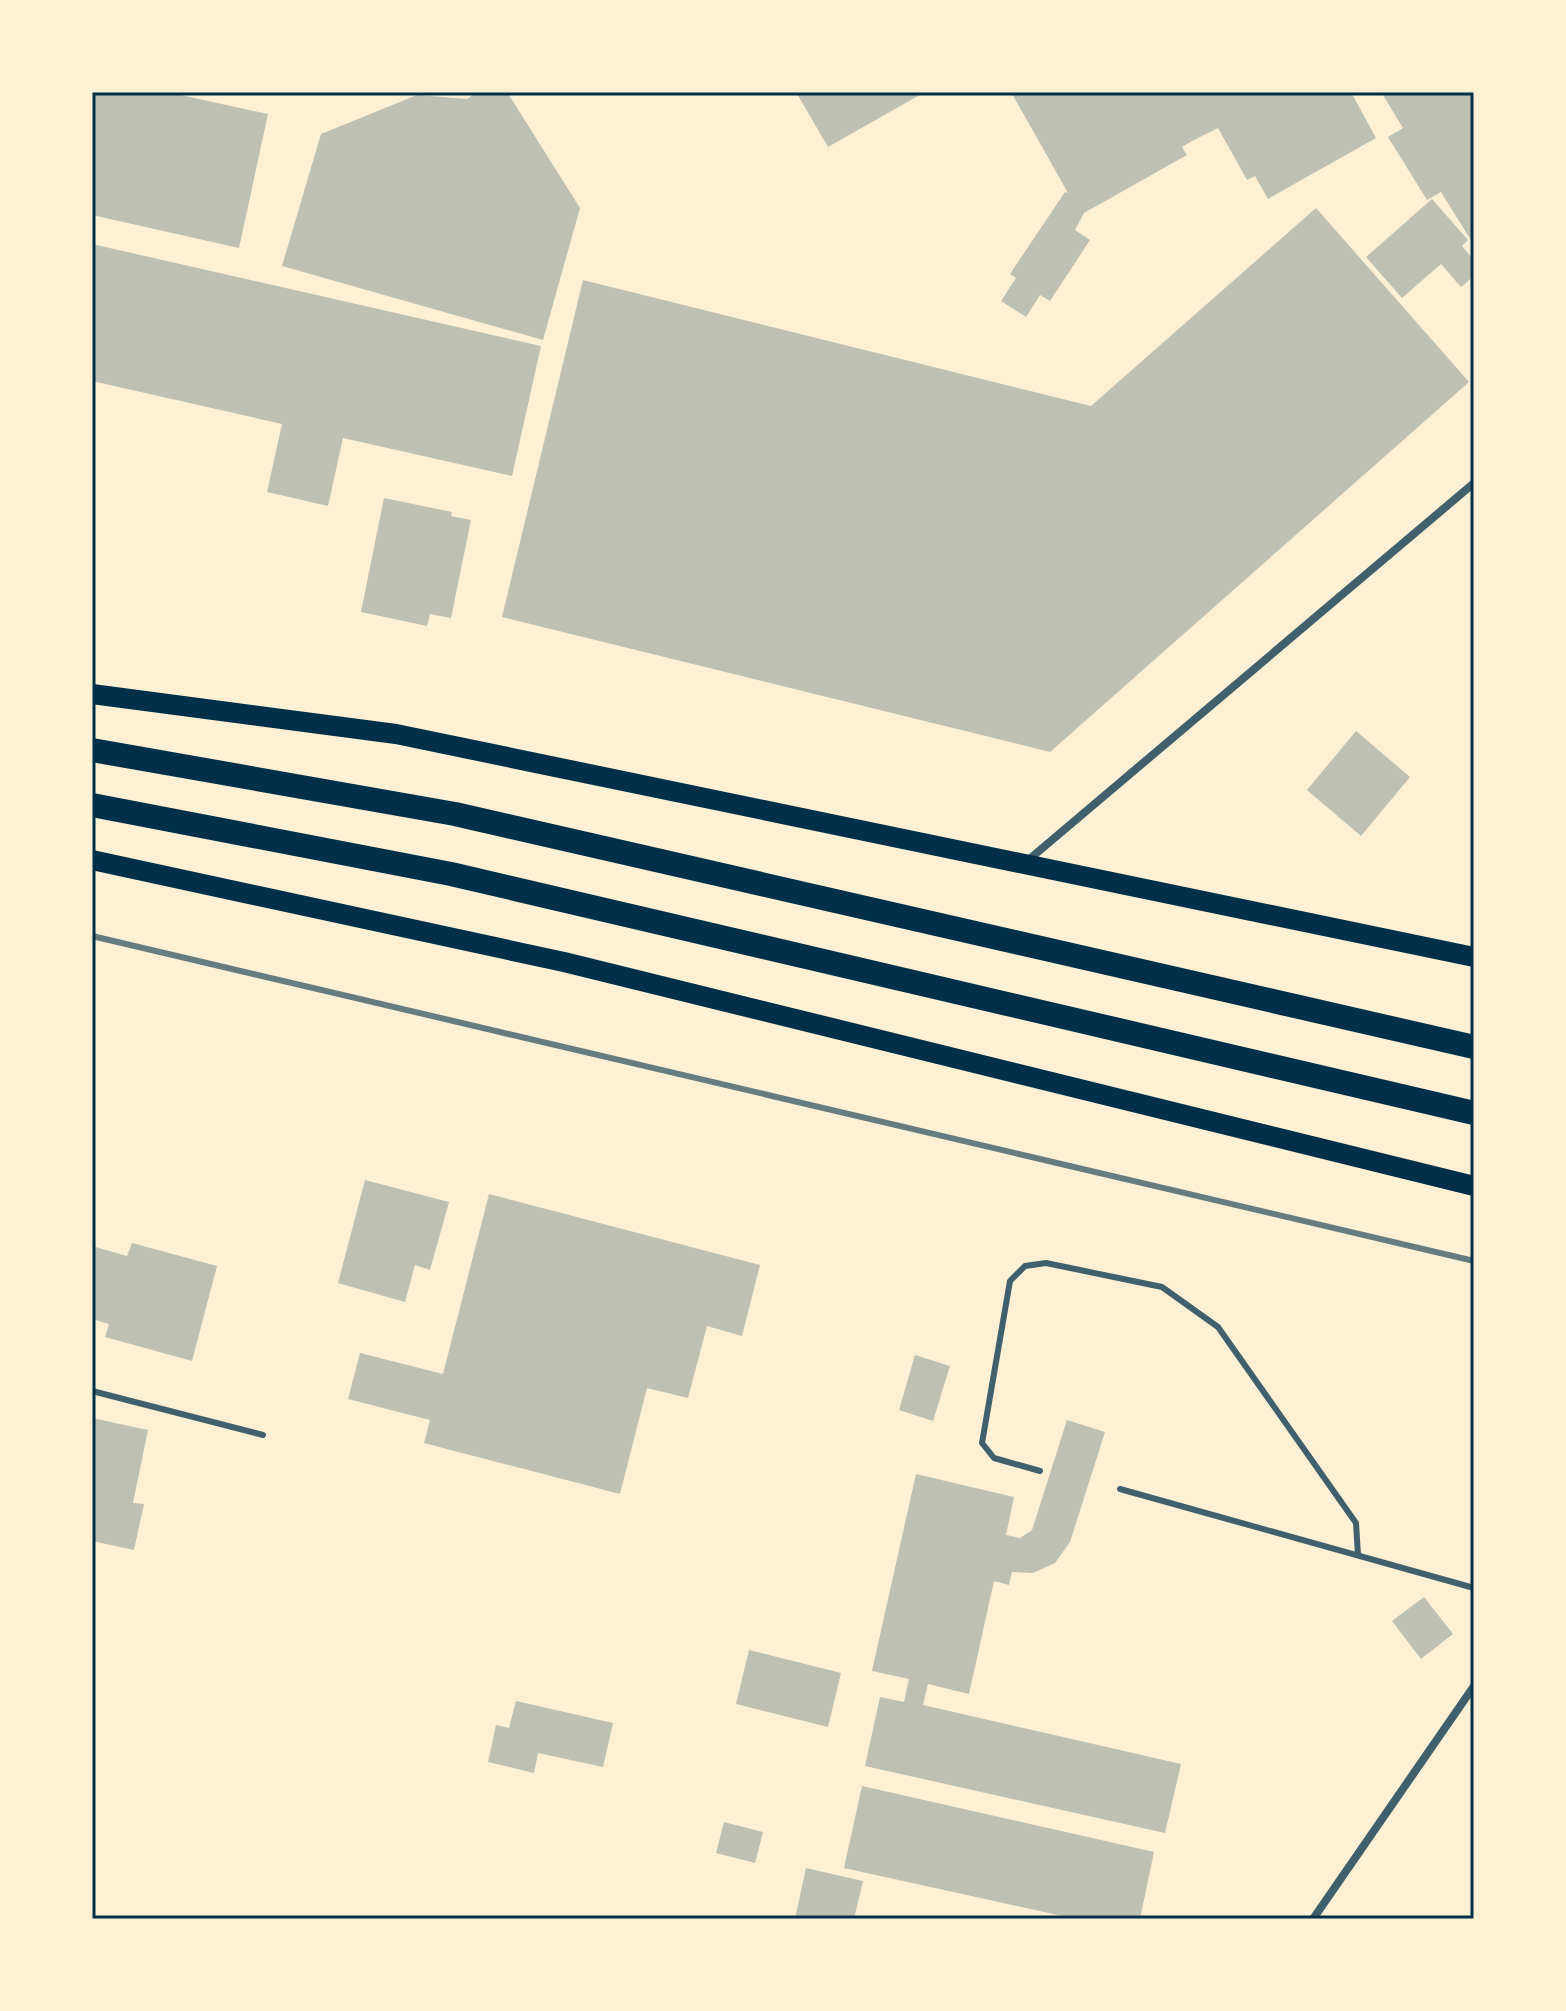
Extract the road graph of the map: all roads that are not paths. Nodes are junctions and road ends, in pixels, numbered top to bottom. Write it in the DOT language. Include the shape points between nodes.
graph roads {
  1 [pos="1474,483"];
  2 [pos="92,694"];
  3 [pos="92,750"];
  4 [pos="92,805"];
  5 [pos="92,860"];
  6 [pos="1026,862"];
  7 [pos="1474,957"];
  8 [pos="1474,1047"];
  9 [pos="1474,1113"];
  10 [pos="1474,1186"];
  11 [pos="92,1391"];
  12 [pos="263,1435"];
  13 [pos="1040,1471"];
  14 [pos="1120,1489"];
  15 [pos="1358,1555"];
  16 [pos="1474,1588"];
  17 [pos="1474,1686"];
  18 [pos="1313,1919"];
  1 -- 6 [label="street"];
  2 -- 6 [label="main road" via="396,734"];
  3 -- 8 [label="highway" via="455,814"];
  4 -- 9 [label="highway" via="451,874"];
  5 -- 10 [label="main road" via="564,962"];
  6 -- 7 [label="main road"];
  11 -- 12 [label="lane"];
  13 -- 15 [label="lane" via="994,1458 982,1443 1010,1281 1025,1266 1046,1263 1162,1287 1218,1327 1356,1523"];
  14 -- 15 [label="lane"];
  15 -- 16 [label="lane"];
  17 -- 18 [label="street"];
}
